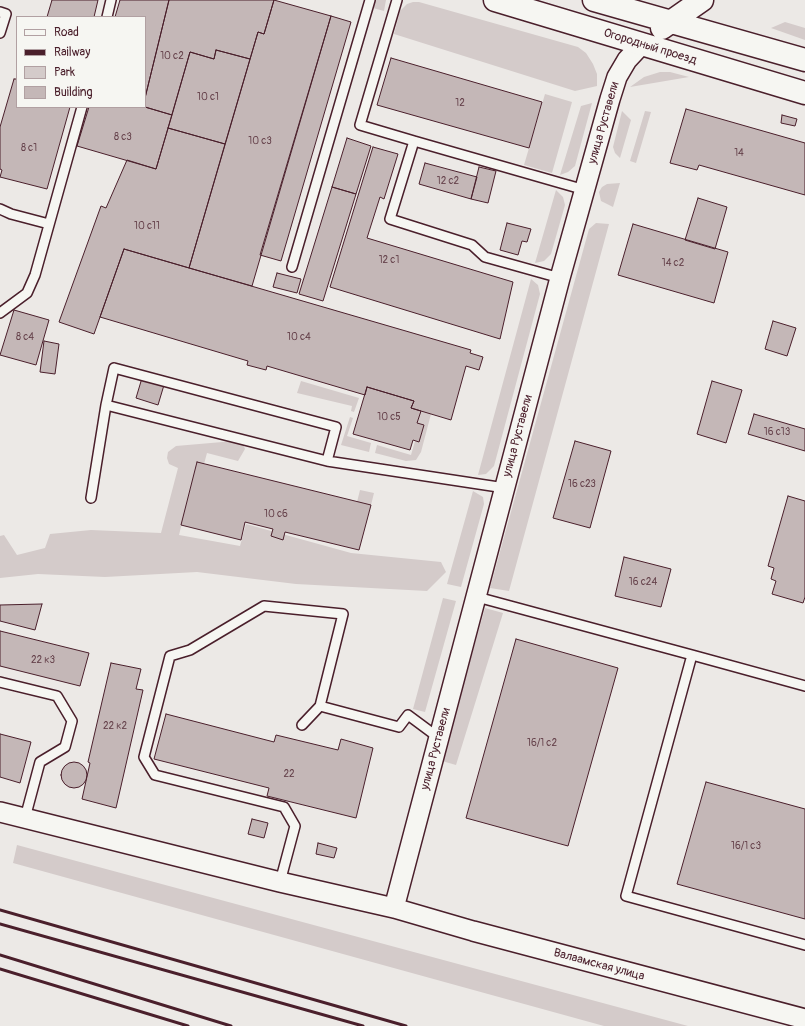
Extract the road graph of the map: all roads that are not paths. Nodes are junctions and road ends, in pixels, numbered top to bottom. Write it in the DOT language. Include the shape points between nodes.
graph roads {
  1 [pos="111,0"];
  2 [pos="370,0"];
  3 [pos="397,0"];
  4 [pos="495,0"];
  5 [pos="594,0"];
  6 [pos="702,0"];
  7 [pos="0,12"];
  8 [pos="106,16"];
  9 [pos="670,22"];
  10 [pos="0,33"];
  11 [pos="641,45"];
  12 [pos="805,60"];
  13 [pos="805,93"];
  14 [pos="82,108"];
  15 [pos="414,142"];
  16 [pos="585,190"];
  17 [pos="0,209"];
  18 [pos="49,224"];
  19 [pos="292,267"];
  20 [pos="560,278"];
  21 [pos="0,313"];
  22 [pos="106,405"];
  23 [pos="327,461"];
  24 [pos="505,488"];
  25 [pos="91,498"];
  26 [pos="477,597"];
  27 [pos="692,655"];
  28 [pos="0,682"];
  29 [pos="805,686"];
  30 [pos="320,706"];
  31 [pos="302,725"];
  32 [pos="439,738"];
  33 [pos="0,812"];
  34 [pos="26,818"];
  35 [pos="280,882"];
  36 [pos="394,908"];
  37 [pos="805,945"];
  38 [pos="805,1019"];
  1 -- 8 [label="lane"];
  2 -- 19 [label="lane"];
  3 -- 15 [label="lane" via="360,124"];
  4 -- 11 [label="main road, Огородный проезд"];
  5 -- 9 [label="main road"];
  6 -- 9 [label="main road, улица Руставели"];
  7 -- 10 [label="lane" via="6,14"];
  9 -- 11 [label="main road, улица Руставели"];
  9 -- 12 [label="main road"];
  11 -- 13 [label="main road, Огородный проезд"];
  11 -- 16 [label="street, улица Руставели" via="627,60 617,77"];
  14 -- 18 [label="lane"];
  15 -- 16 [label="lane"];
  15 -- 20 [label="lane" via="390,219 472,245 484,257"];
  16 -- 20 [label="street, улица Руставели"];
  17 -- 18 [label="lane"];
  18 -- 21 [label="lane" via="35,275 27,293"];
  20 -- 24 [label="street, улица Руставели"];
  22 -- 23 [label="lane"];
  22 -- 23 [label="lane" via="114,368 336,427"];
  22 -- 25 [label="lane"];
  23 -- 24 [label="lane"];
  24 -- 26 [label="street, улица Руставели"];
  26 -- 27 [label="lane"];
  26 -- 32 [label="street, улица Руставели"];
  27 -- 29 [label="lane"];
  27 -- 37 [label="lane" via="626,896"];
  28 -- 34 [label="lane" via="57,696 72,721 65,747 40,762"];
  30 -- 31 [label="lane"];
  30 -- 32 [label="lane" via="399,727 408,715"];
  30 -- 35 [label="lane" via="343,614 264,606 190,650 170,656 144,757 155,775 284,807 295,826"];
  32 -- 36 [label="street, улица Руставели"];
  33 -- 34 [label="street, Валаамская улица"];
  34 -- 35 [label="street, Валаамская улица"];
  35 -- 36 [label="street, Валаамская улица"];
  36 -- 38 [label="street, Валаамская улица"];
}
